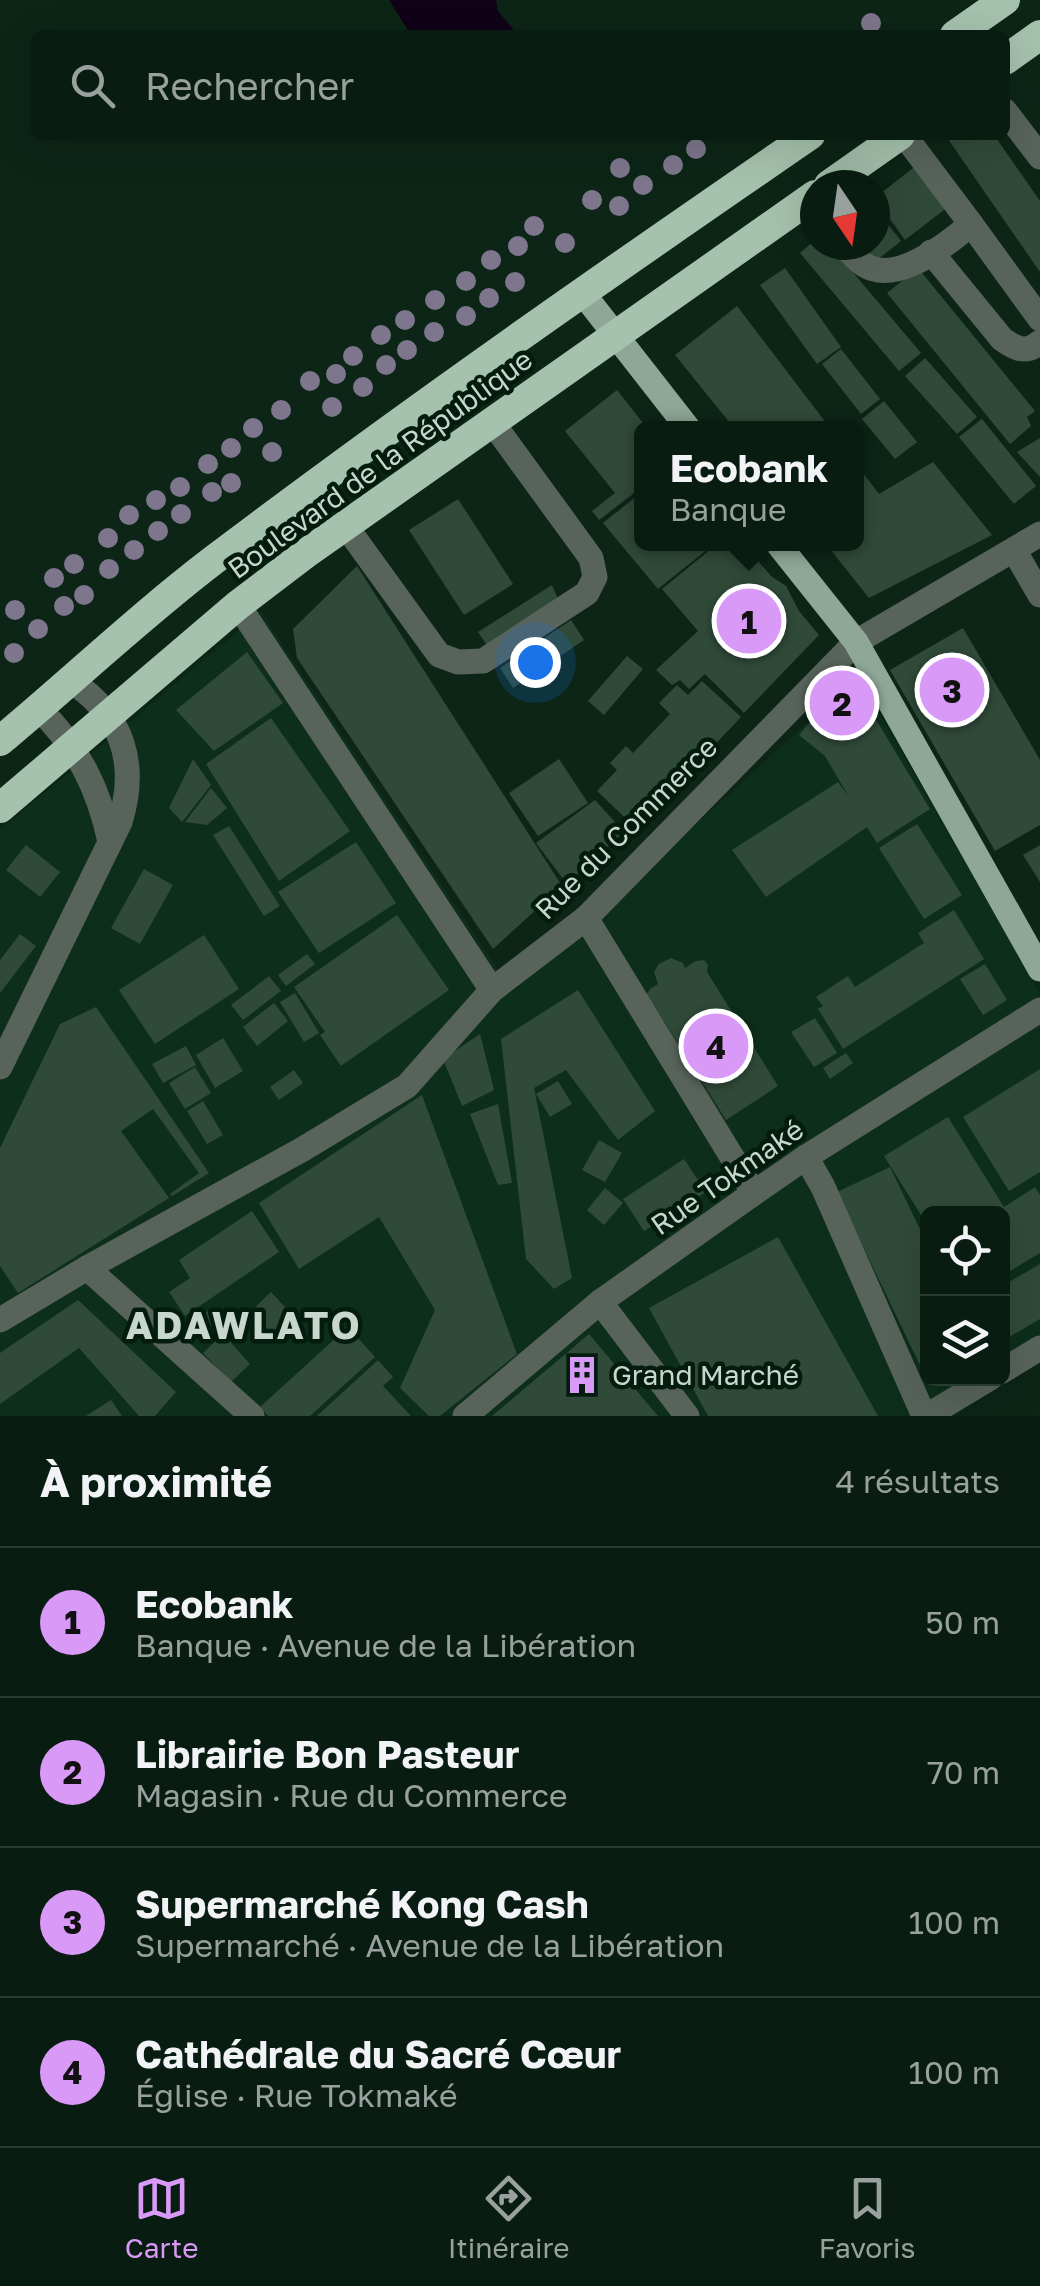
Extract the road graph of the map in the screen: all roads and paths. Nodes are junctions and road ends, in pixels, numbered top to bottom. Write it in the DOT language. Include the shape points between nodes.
graph roads {
  1 [pos="1005,0"];
  2 [pos="963,30"];
  3 [pos="1040,35"];
  4 [pos="1010,56"];
  5 [pos="1010,118"];
  6 [pos="803,140"];
  7 [pos="895,140"];
  8 [pos="906,140"];
  9 [pos="1040,158"];
  10 [pos="851,170"];
  11 [pos="800,212"];
  12 [pos="971,224"];
  13 [pos="932,252"];
  14 [pos="858,260"];
  15 [pos="582,291"];
  16 [pos="1040,319"];
  17 [pos="615,336"];
  18 [pos="1040,342"];
  19 [pos="682,421"];
  20 [pos="492,422"];
  21 [pos="345,526"];
  22 [pos="1040,534"];
  23 [pos="1014,550"];
  24 [pos="784,551"];
  25 [pos="1040,595"];
  26 [pos="238,605"];
  27 [pos="856,642"];
  28 [pos="70,681"];
  29 [pos="38,709"];
  30 [pos="108,716"];
  31 [pos="0,741"];
  32 [pos="73,747"];
  33 [pos="0,808"];
  34 [pos="110,842"];
  35 [pos="586,918"];
  36 [pos="1040,970"];
  37 [pos="492,990"];
  38 [pos="1040,1010"];
  39 [pos="0,1067"];
  40 [pos="806,1157"];
  41 [pos="754,1193"];
  42 [pos="87,1268"];
  43 [pos="600,1302"];
  44 [pos="0,1320"];
  45 [pos="1040,1348"];
  46 [pos="1010,1366"];
  47 [pos="976,1386"];
  48 [pos="252,1416"];
  49 [pos="464,1416"];
  50 [pos="687,1416"];
  51 [pos="925,1416"];
  1 -- 2 [label="highway"];
  3 -- 4 [label="highway"];
  5 -- 9 [label="street"];
  6 -- 15 [label="highway, Boulevard de la République"];
  7 -- 10 [label="highway"];
  8 -- 12 [label="street"];
  11 -- 17 [label="highway, Boulevard de la République"];
  12 -- 13 [label="street"];
  12 -- 16 [label="street"];
  13 -- 14 [label="street" via="893,271"];
  13 -- 18 [label="street" via="1002,339 1026,350"];
  15 -- 17 [label="main road"];
  15 -- 28 [label="highway, Boulevard de la République" via="213,561"];
  17 -- 19 [label="main road"];
  17 -- 20 [label="highway, Boulevard de la République"];
  20 -- 21 [label="highway, Boulevard de la République"];
  20 -- 21 [label="street" via="591,558 595,578 588,594 483,661 458,662 440,655"];
  21 -- 26 [label="highway, Boulevard de la République"];
  22 -- 23 [label="street, Rue du Commerce"];
  23 -- 25 [label="street"];
  23 -- 27 [label="street, Rue du Commerce"];
  24 -- 27 [label="main road"];
  26 -- 30 [label="highway, Boulevard de la République"];
  26 -- 37 [label="street"];
  27 -- 35 [label="street, Rue du Commerce"];
  27 -- 36 [label="main road"];
  28 -- 29 [label="highway, Boulevard de la République"];
  28 -- 30 [label="street"];
  29 -- 31 [label="highway, Boulevard de la République"];
  29 -- 32 [label="street"];
  30 -- 32 [label="highway, Boulevard de la République"];
  30 -- 34 [label="street" via="129,779"];
  32 -- 33 [label="highway, Boulevard de la République"];
  32 -- 34 [label="street" via="97,792"];
  34 -- 39 [label="street"];
  35 -- 37 [label="street, Rue du Commerce"];
  35 -- 41 [label="street"];
  37 -- 42 [label="street, Rue du Commerce" via="407,1086"];
  38 -- 40 [label="street, Rue Tokmaké"];
  40 -- 41 [label="street, Rue Tokmaké"];
  40 -- 51 [label="street"];
  41 -- 43 [label="street, Rue Tokmaké"];
  42 -- 44 [label="street, Rue du Commerce"];
  42 -- 48 [label="street"];
  43 -- 49 [label="street, Rue Tokmaké"];
  43 -- 50 [label="street"];
  45 -- 46 [label="street"];
  47 -- 51 [label="street"];
}
